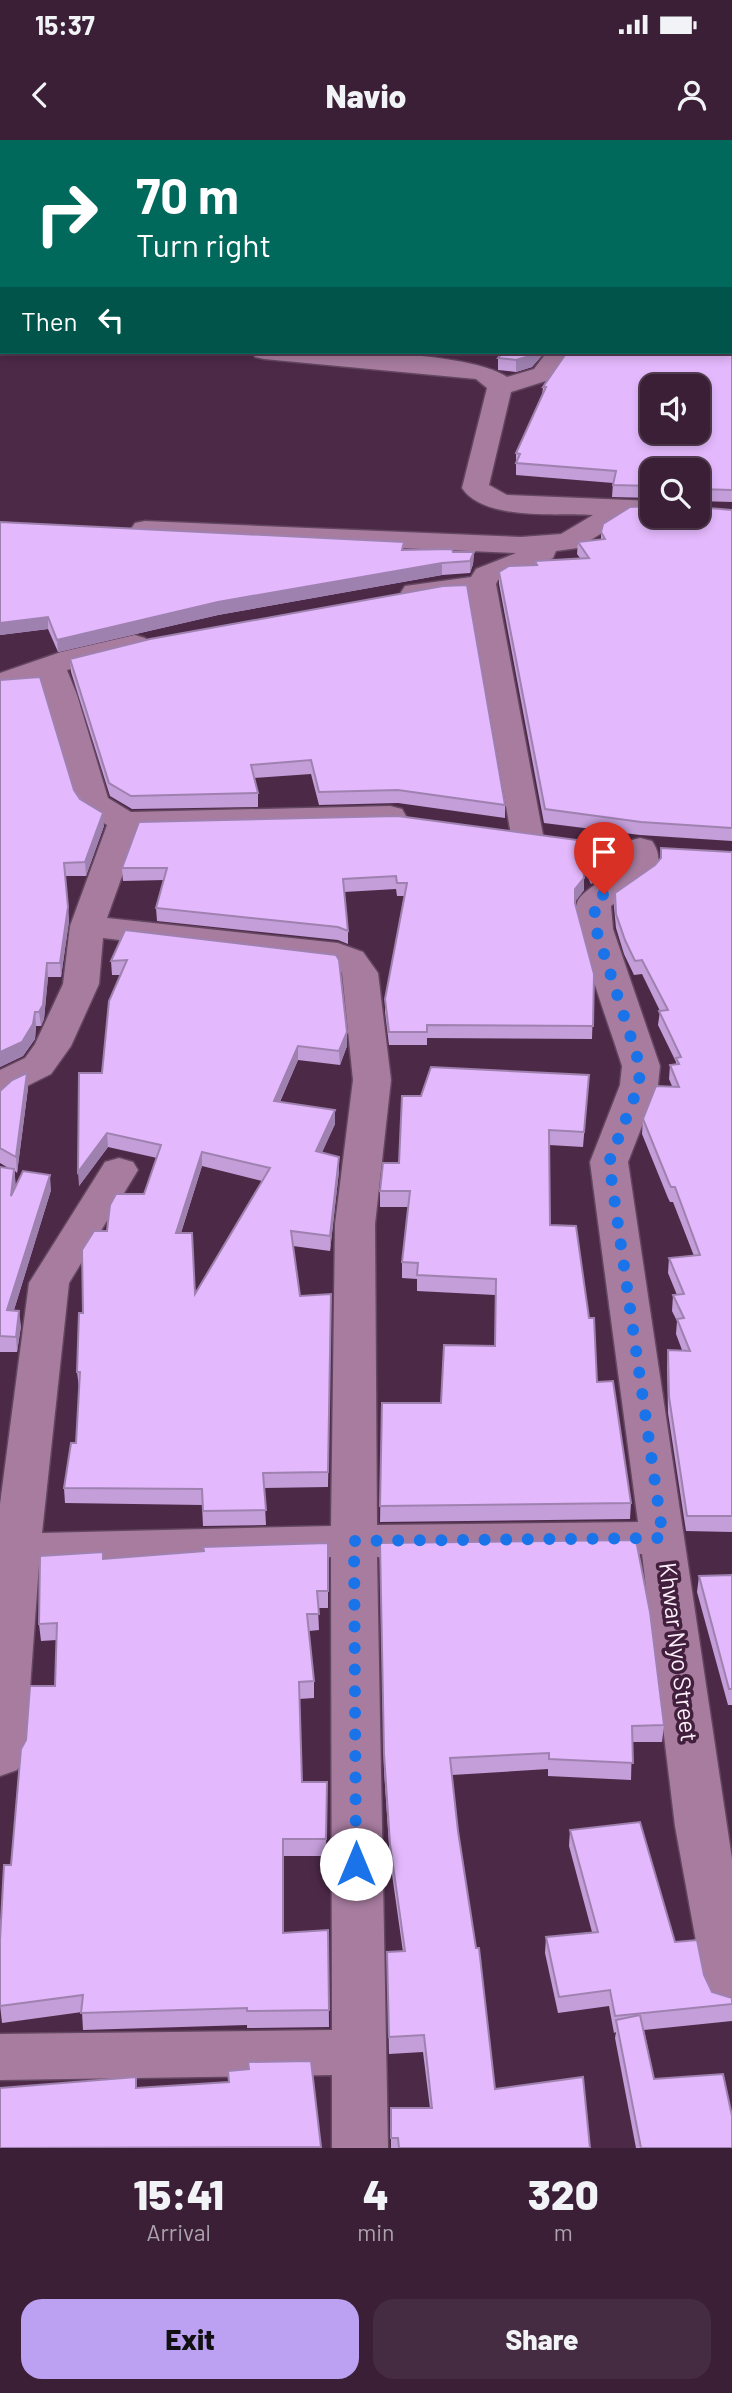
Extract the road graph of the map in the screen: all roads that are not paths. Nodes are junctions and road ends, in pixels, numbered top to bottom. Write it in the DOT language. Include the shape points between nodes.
graph roads {
  1 [pos="327,354"];
  2 [pos="558,354"];
  3 [pos="500,388"];
  4 [pos="623,508"];
  5 [pos="640,509"];
  6 [pos="125,528"];
  7 [pos="568,542"];
  8 [pos="482,584"];
  9 [pos="389,597"];
  10 [pos="163,638"];
  11 [pos="50,666"];
  12 [pos="0,683"];
  13 [pos="424,820"];
  14 [pos="125,822"];
  15 [pos="527,835"];
  16 [pos="640,848"];
  17 [pos="88,926"];
  18 [pos="0,1084"];
  19 [pos="120,1170"];
  20 [pos="663,1538"];
  21 [pos="354,1541"];
  22 [pos="8,1550"];
  23 [pos="0,1757"];
  24 [pos="716,1825"];
  25 [pos="732,1991"];
  26 [pos="357,2052"];
  27 [pos="0,2057"];
  28 [pos="359,2148"];
  1 -- 3 [label="street" via="483,373"];
  2 -- 3 [label="street" via="543,374"];
  3 -- 4 [label="street" via="475,488 504,502"];
  4 -- 5 [label="street"];
  4 -- 7 [label="street"];
  6 -- 7 [label="street" via="521,545"];
  7 -- 8 [label="street" via="486,575"];
  8 -- 9 [label="street"];
  8 -- 15 [label="street"];
  10 -- 11 [label="street"];
  11 -- 12 [label="street"];
  11 -- 14 [label="street" via="93,803"];
  13 -- 14 [label="street" via="398,816"];
  14 -- 17 [label="street"];
  16 -- 20 [label="street, Khwar Nyo Street" via="641,870 594,902 596,929 640,1066 639,1085 609,1162"];
  17 -- 18 [label="street" via="81,984 53,1046 38,1066"];
  17 -- 21 [label="street" via="338,954 351,959 360,973 372,1080 355,1224"];
  19 -- 22 [label="street" via="49,1283"];
  20 -- 21 [label="street"];
  20 -- 24 [label="street, Khwar Nyo Street"];
  21 -- 22 [label="street"];
  21 -- 26 [label="street"];
  22 -- 23 [label="street"];
  24 -- 25 [label="street, Khwar Nyo Street"];
  26 -- 27 [label="street"];
  26 -- 28 [label="street"];
}
